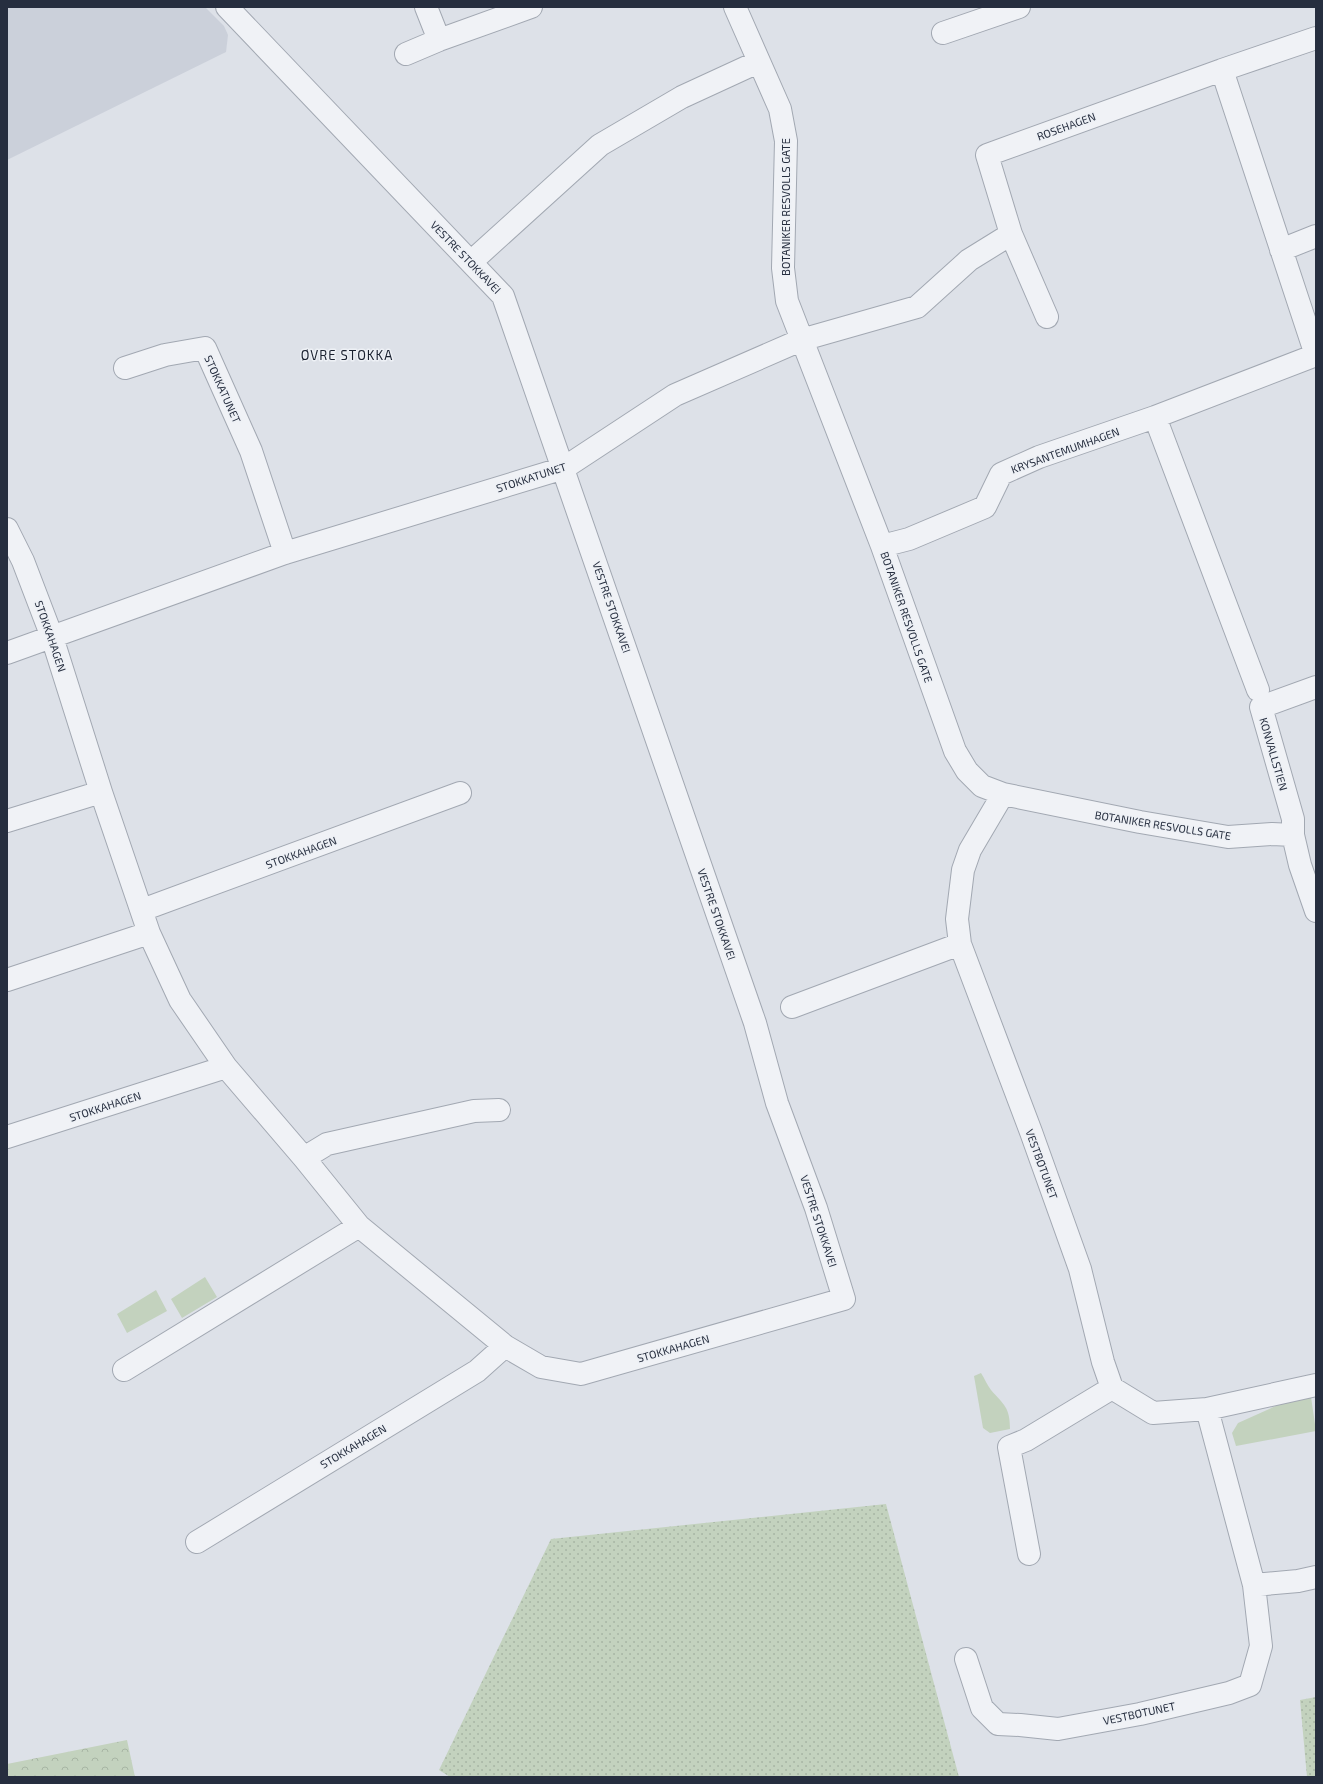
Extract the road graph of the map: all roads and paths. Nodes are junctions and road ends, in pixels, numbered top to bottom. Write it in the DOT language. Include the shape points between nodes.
graph roads {
  1 [pos="227,7"];
  2 [pos="426,7"];
  3 [pos="531,7"];
  4 [pos="735,7"];
  5 [pos="1011,8"];
  6 [pos="943,33"];
  7 [pos="1316,38"];
  8 [pos="439,40"];
  9 [pos="406,54"];
  10 [pos="758,62"];
  11 [pos="1222,70"];
  12 [pos="1011,234"];
  13 [pos="1316,236"];
  14 [pos="1280,250"];
  15 [pos="471,262"];
  16 [pos="1048,317"];
  17 [pos="802,340"];
  18 [pos="1316,355"];
  19 [pos="125,368"];
  20 [pos="1155,417"];
  21 [pos="564,468"];
  22 [pos="7,528"];
  23 [pos="882,546"];
  24 [pos="285,553"];
  25 [pos="52,637"];
  26 [pos="7,653"];
  27 [pos="1316,687"];
  28 [pos="1258,690"];
  29 [pos="101,792"];
  30 [pos="460,793"];
  31 [pos="1003,794"];
  32 [pos="7,821"];
  33 [pos="1293,835"];
  34 [pos="142,910"];
  35 [pos="1316,911"];
  36 [pos="149,933"];
  37 [pos="960,944"];
  38 [pos="7,980"];
  39 [pos="792,1007"];
  40 [pos="226,1067"];
  41 [pos="499,1110"];
  42 [pos="7,1138"];
  43 [pos="304,1158"];
  44 [pos="359,1226"];
  45 [pos="844,1299"];
  46 [pos="506,1346"];
  47 [pos="124,1370"];
  48 [pos="1316,1385"];
  49 [pos="1112,1388"];
  50 [pos="1207,1409"];
  51 [pos="197,1542"];
  52 [pos="1029,1554"];
  53 [pos="1316,1577"];
  54 [pos="1254,1585"];
  55 [pos="966,1659"];
  1 -- 15 [label="street, VESTRE STOKKAVEI"];
  2 -- 8 [label="street"];
  3 -- 8 [label="street"];
  4 -- 10 [label="street, BOTANIKER RESVOLLS GATE"];
  5 -- 6 [label="street"];
  7 -- 11 [label="street, ROSEHAGEN"];
  8 -- 9 [label="street"];
  10 -- 15 [label="street" via="682,97 600,145"];
  10 -- 17 [label="street, BOTANIKER RESVOLLS GATE" via="780,109 786,141 783,268 787,301"];
  11 -- 12 [label="street, ROSEHAGEN" via="987,155"];
  11 -- 14 [label="street"];
  12 -- 16 [label="street, ROSEHAGEN"];
  12 -- 17 [label="street" via="969,260 917,307"];
  13 -- 14 [label="street"];
  14 -- 18 [label="street"];
  15 -- 21 [label="street, VESTRE STOKKAVEI" via="503,296"];
  17 -- 21 [label="street, STOKKATUNET" via="675,395"];
  17 -- 23 [label="street, BOTANIKER RESVOLLS GATE"];
  18 -- 20 [label="street, KRYSANTEMUMHAGEN"];
  19 -- 24 [label="street, STOKKATUNET" via="165,355 205,348 251,451"];
  20 -- 23 [label="street, KRYSANTEMUMHAGEN" via="1039,457 1001,474 985,507 909,538"];
  20 -- 28 [label="street"];
  21 -- 24 [label="street, STOKKATUNET"];
  21 -- 45 [label="street, VESTRE STOKKAVEI" via="755,1023 778,1103 816,1208"];
  22 -- 25 [label="street, STOKKAHAGEN" via="23,561"];
  23 -- 31 [label="street, BOTANIKER RESVOLLS GATE" via="955,751 967,771 982,786"];
  24 -- 25 [label="street, STOKKATUNET"];
  25 -- 26 [label="street, STOKKATUNET"];
  25 -- 29 [label="street, STOKKAHAGEN"];
  27 -- 33 [label="street, KONVALLSTIEN" via="1261,707 1293,818"];
  29 -- 32 [label="street"];
  29 -- 34 [label="street, STOKKAHAGEN"];
  30 -- 34 [label="street, STOKKAHAGEN"];
  31 -- 33 [label="street, BOTANIKER RESVOLLS GATE" via="1228,837"];
  31 -- 37 [label="street, VESTBØTUNET" via="970,850 963,870 957,919"];
  33 -- 35 [label="street"];
  34 -- 36 [label="street, STOKKAHAGEN"];
  36 -- 38 [label="street"];
  36 -- 40 [label="street, STOKKAHAGEN" via="180,1000"];
  37 -- 39 [label="street"];
  37 -- 49 [label="street, VESTBØTUNET" via="1080,1269"];
  40 -- 42 [label="street, STOKKAHAGEN"];
  40 -- 43 [label="street, STOKKAHAGEN"];
  41 -- 43 [label="street" via="474,1111 327,1144"];
  43 -- 44 [label="street, STOKKAHAGEN"];
  44 -- 46 [label="street, STOKKAHAGEN"];
  44 -- 47 [label="street"];
  45 -- 46 [label="street, STOKKAHAGEN" via="581,1374 541,1367"];
  46 -- 51 [label="street, STOKKAHAGEN" via="477,1371"];
  48 -- 50 [label="street"];
  49 -- 50 [label="street" via="1153,1413"];
  49 -- 52 [label="street" via="1026,1440 1009,1447"];
  50 -- 54 [label="street, VESTBØTUNET"];
  53 -- 54 [label="street"];
  54 -- 55 [label="street, VESTBØTUNET" via="1261,1646 1250,1685 1229,1693 1140,1714 1058,1729 998,1724 982,1708"];
}
